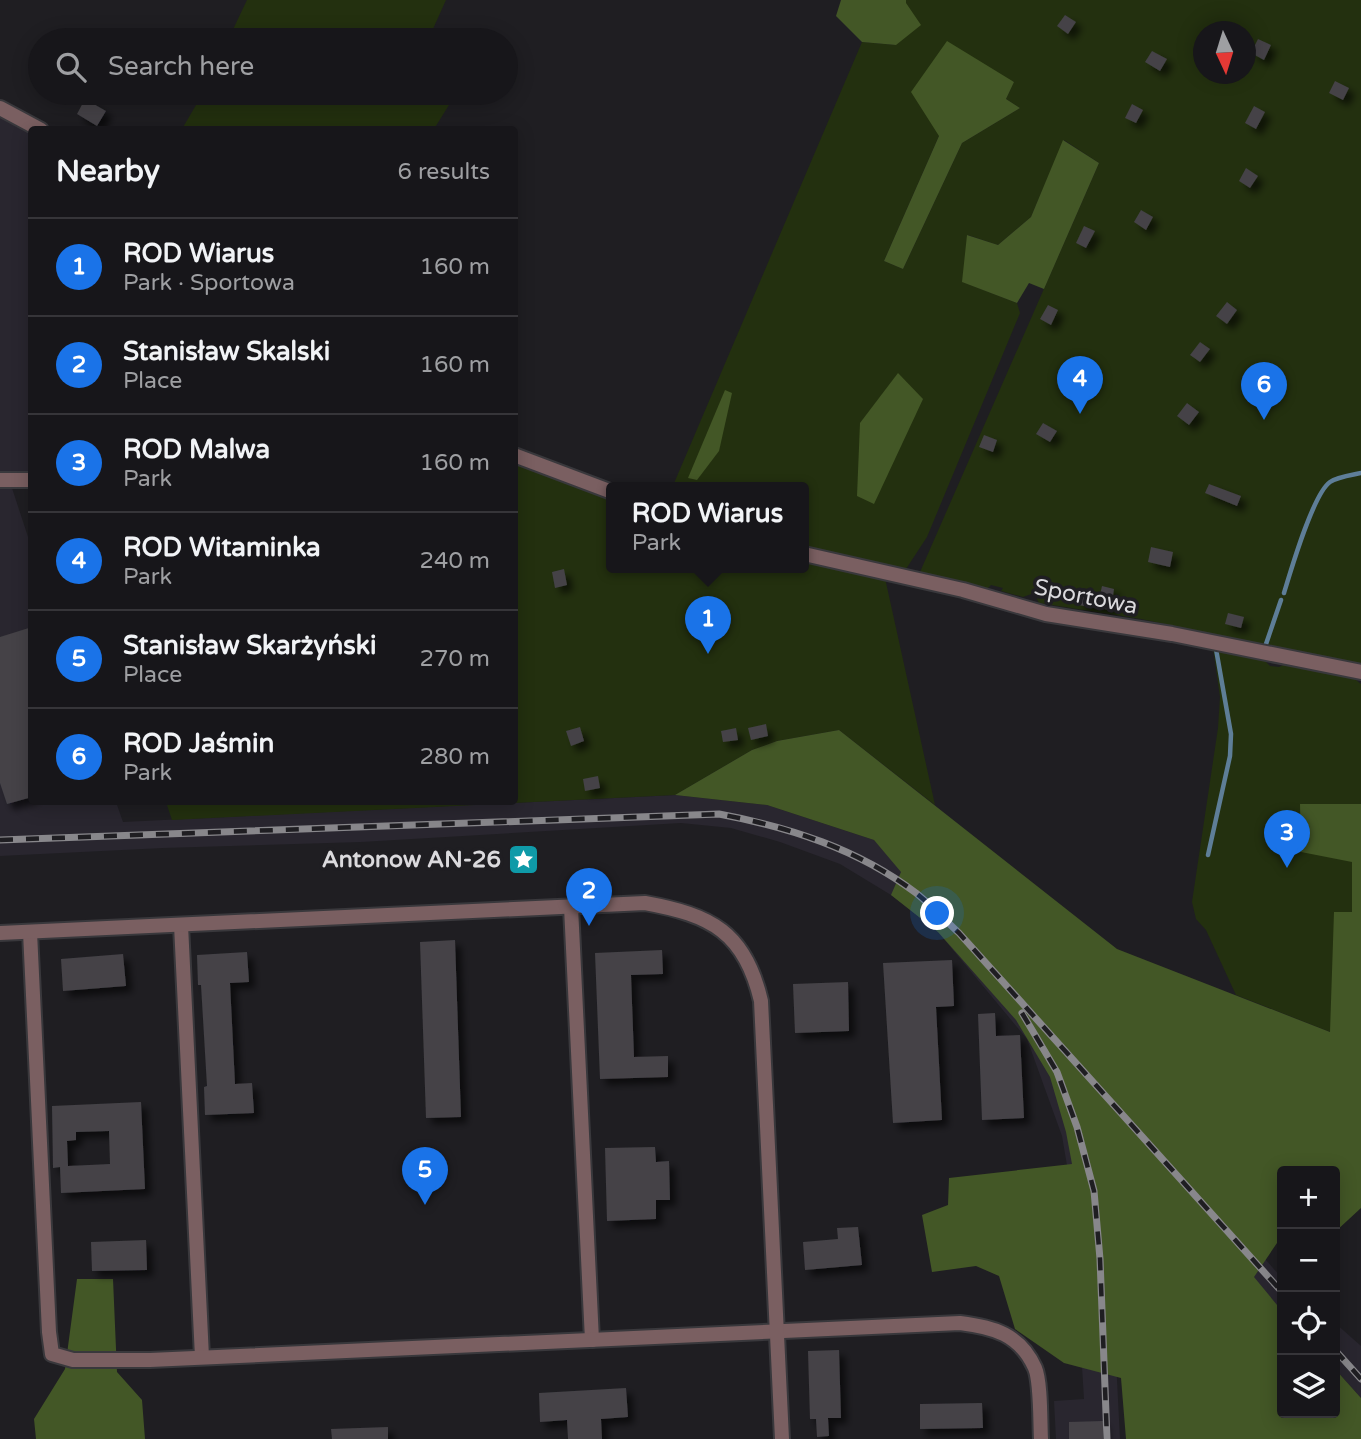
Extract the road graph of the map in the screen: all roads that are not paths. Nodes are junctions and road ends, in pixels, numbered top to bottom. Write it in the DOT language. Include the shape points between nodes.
graph roads {
  1 [pos="0,108"];
  2 [pos="34,126"];
  3 [pos="518,457"];
  4 [pos="0,480"];
  5 [pos="28,480"];
  6 [pos="606,490"];
  7 [pos="809,555"];
  8 [pos="1361,672"];
  9 [pos="571,907"];
  10 [pos="181,925"];
  11 [pos="30,932"];
  12 [pos="0,933"];
  13 [pos="777,1331"];
  14 [pos="592,1340"];
  15 [pos="202,1357"];
  16 [pos="782,1439"];
  17 [pos="1041,1439"];
  1 -- 2 [label="street"];
  3 -- 6 [label="street"];
  4 -- 5 [label="street"];
  7 -- 8 [label="street, Sportowa" via="1046,614"];
  9 -- 10 [label="street"];
  9 -- 13 [label="street" via="645,903 699,916 727,934 751,968 761,1001"];
  9 -- 14 [label="street"];
  10 -- 11 [label="street"];
  10 -- 15 [label="street"];
  11 -- 12 [label="street"];
  11 -- 15 [label="street" via="52,1354 73,1360"];
  13 -- 14 [label="street"];
  13 -- 16 [label="street"];
  13 -- 17 [label="street" via="960,1323 989,1326 1012,1338 1036,1370"];
  14 -- 15 [label="street"];
}
